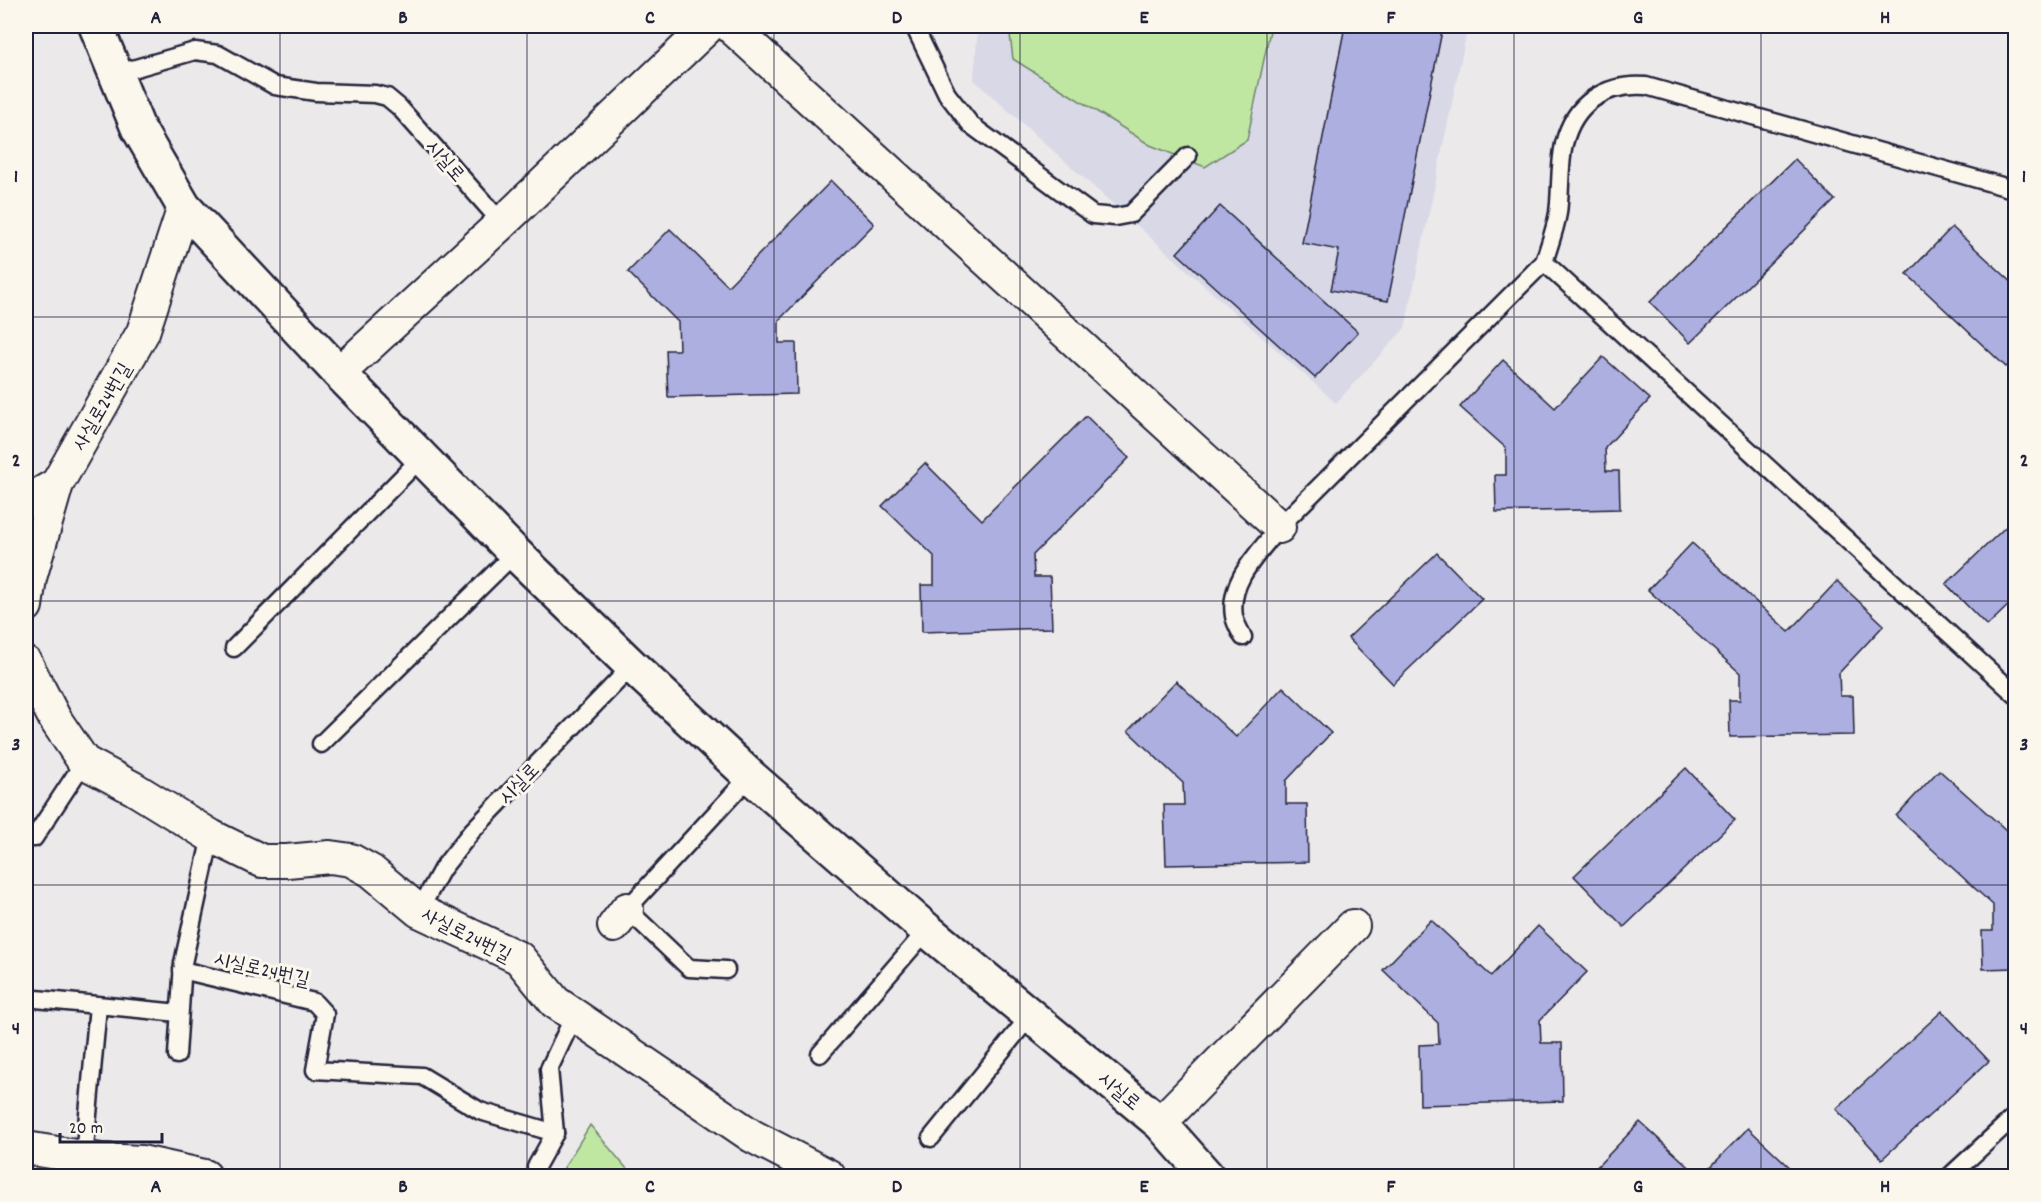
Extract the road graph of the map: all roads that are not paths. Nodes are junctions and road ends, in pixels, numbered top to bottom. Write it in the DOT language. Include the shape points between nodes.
graph roads {
  1 [pos="96,26"];
  2 [pos="709,26"];
  3 [pos="730,26"];
  4 [pos="914,26"];
  5 [pos="115,74"];
  6 [pos="1188,156"];
  7 [pos="2016,190"];
  8 [pos="184,207"];
  9 [pos="502,223"];
  10 [pos="1544,262"];
  11 [pos="339,373"];
  12 [pos="422,457"];
  13 [pos="57,484"];
  14 [pos="26,502"];
  15 [pos="1279,527"];
  16 [pos="515,553"];
  17 [pos="26,606"];
  18 [pos="1243,638"];
  19 [pos="234,648"];
  20 [pos="26,663"];
  21 [pos="632,666"];
  22 [pos="2016,696"];
  23 [pos="321,744"];
  24 [pos="84,762"];
  25 [pos="750,776"];
  26 [pos="211,836"];
  27 [pos="26,837"];
  28 [pos="419,911"];
  29 [pos="1353,926"];
  30 [pos="927,930"];
  31 [pos="182,970"];
  32 [pos="726,970"];
  33 [pos="26,998"];
  34 [pos="99,1006"];
  35 [pos="179,1013"];
  36 [pos="574,1016"];
  37 [pos="1030,1016"];
  38 [pos="820,1054"];
  39 [pos="177,1055"];
  40 [pos="2016,1115"];
  41 [pos="1160,1123"];
  42 [pos="555,1133"];
  43 [pos="931,1138"];
  44 [pos="26,1148"];
  45 [pos="84,1158"];
  46 [pos="536,1167"];
  47 [pos="141,1169"];
  48 [pos="1202,1174"];
  49 [pos="205,1176"];
  50 [pos="829,1176"];
  51 [pos="1950,1176"];
  1 -- 5 [label="main road, 시실로"];
  2 -- 9 [label="street"];
  3 -- 15 [label="street"];
  4 -- 6 [label="lane" via="947,94 971,125 1093,215 1131,214"];
  5 -- 8 [label="main road, 시실로" via="138,128"];
  5 -- 9 [label="lane, 시실로" via="195,51 218,54 275,86 387,97"];
  7 -- 10 [label="lane" via="1646,86 1619,87 1591,100 1568,130 1558,213"];
  8 -- 11 [label="main road, 시실로"];
  8 -- 13 [label="street, 사실로24번길" via="143,332"];
  9 -- 11 [label="street"];
  10 -- 15 [label="lane"];
  10 -- 22 [label="lane"];
  11 -- 12 [label="main road, 시실로"];
  12 -- 16 [label="main road, 시실로"];
  12 -- 19 [label="lane"];
  13 -- 14 [label="street"];
  13 -- 17 [label="street, 사실로24번길" via="30,578"];
  15 -- 18 [label="lane" via="1242,574 1233,596 1234,617"];
  16 -- 21 [label="main road, 시실로"];
  16 -- 23 [label="lane"];
  20 -- 24 [label="street, 사실로24번길"];
  21 -- 25 [label="main road, 시실로"];
  21 -- 28 [label="lane, 시실로" via="472,831 442,869"];
  24 -- 26 [label="street, 사실로24번길"];
  24 -- 27 [label="lane" via="34,838"];
  25 -- 30 [label="main road, 시실로"];
  25 -- 32 [label="lane" via="620,917 689,968"];
  26 -- 28 [label="street, 사실로24번길" via="262,861 330,857 351,860 371,871"];
  26 -- 31 [label="lane"];
  28 -- 36 [label="street, 사실로24번길" via="519,958 555,1002"];
  29 -- 41 [label="street"];
  30 -- 37 [label="main road, 시실로"];
  30 -- 38 [label="lane"];
  31 -- 35 [label="lane"];
  31 -- 42 [label="lane, 시실로24번길" via="314,1002 325,1014 315,1070 422,1076 480,1111"];
  33 -- 34 [label="lane"];
  34 -- 35 [label="lane"];
  34 -- 45 [label="lane"];
  35 -- 39 [label="lane"];
  36 -- 42 [label="lane" via="549,1068"];
  36 -- 50 [label="street, 사실로24번길" via="752,1136"];
  37 -- 41 [label="main road, 시실로"];
  37 -- 43 [label="lane"];
  40 -- 51 [label="lane"];
  41 -- 48 [label="main road, 시실로"];
  42 -- 46 [label="lane"];
  44 -- 45 [label="street"];
  45 -- 47 [label="street"];
  47 -- 49 [label="street"];
}
